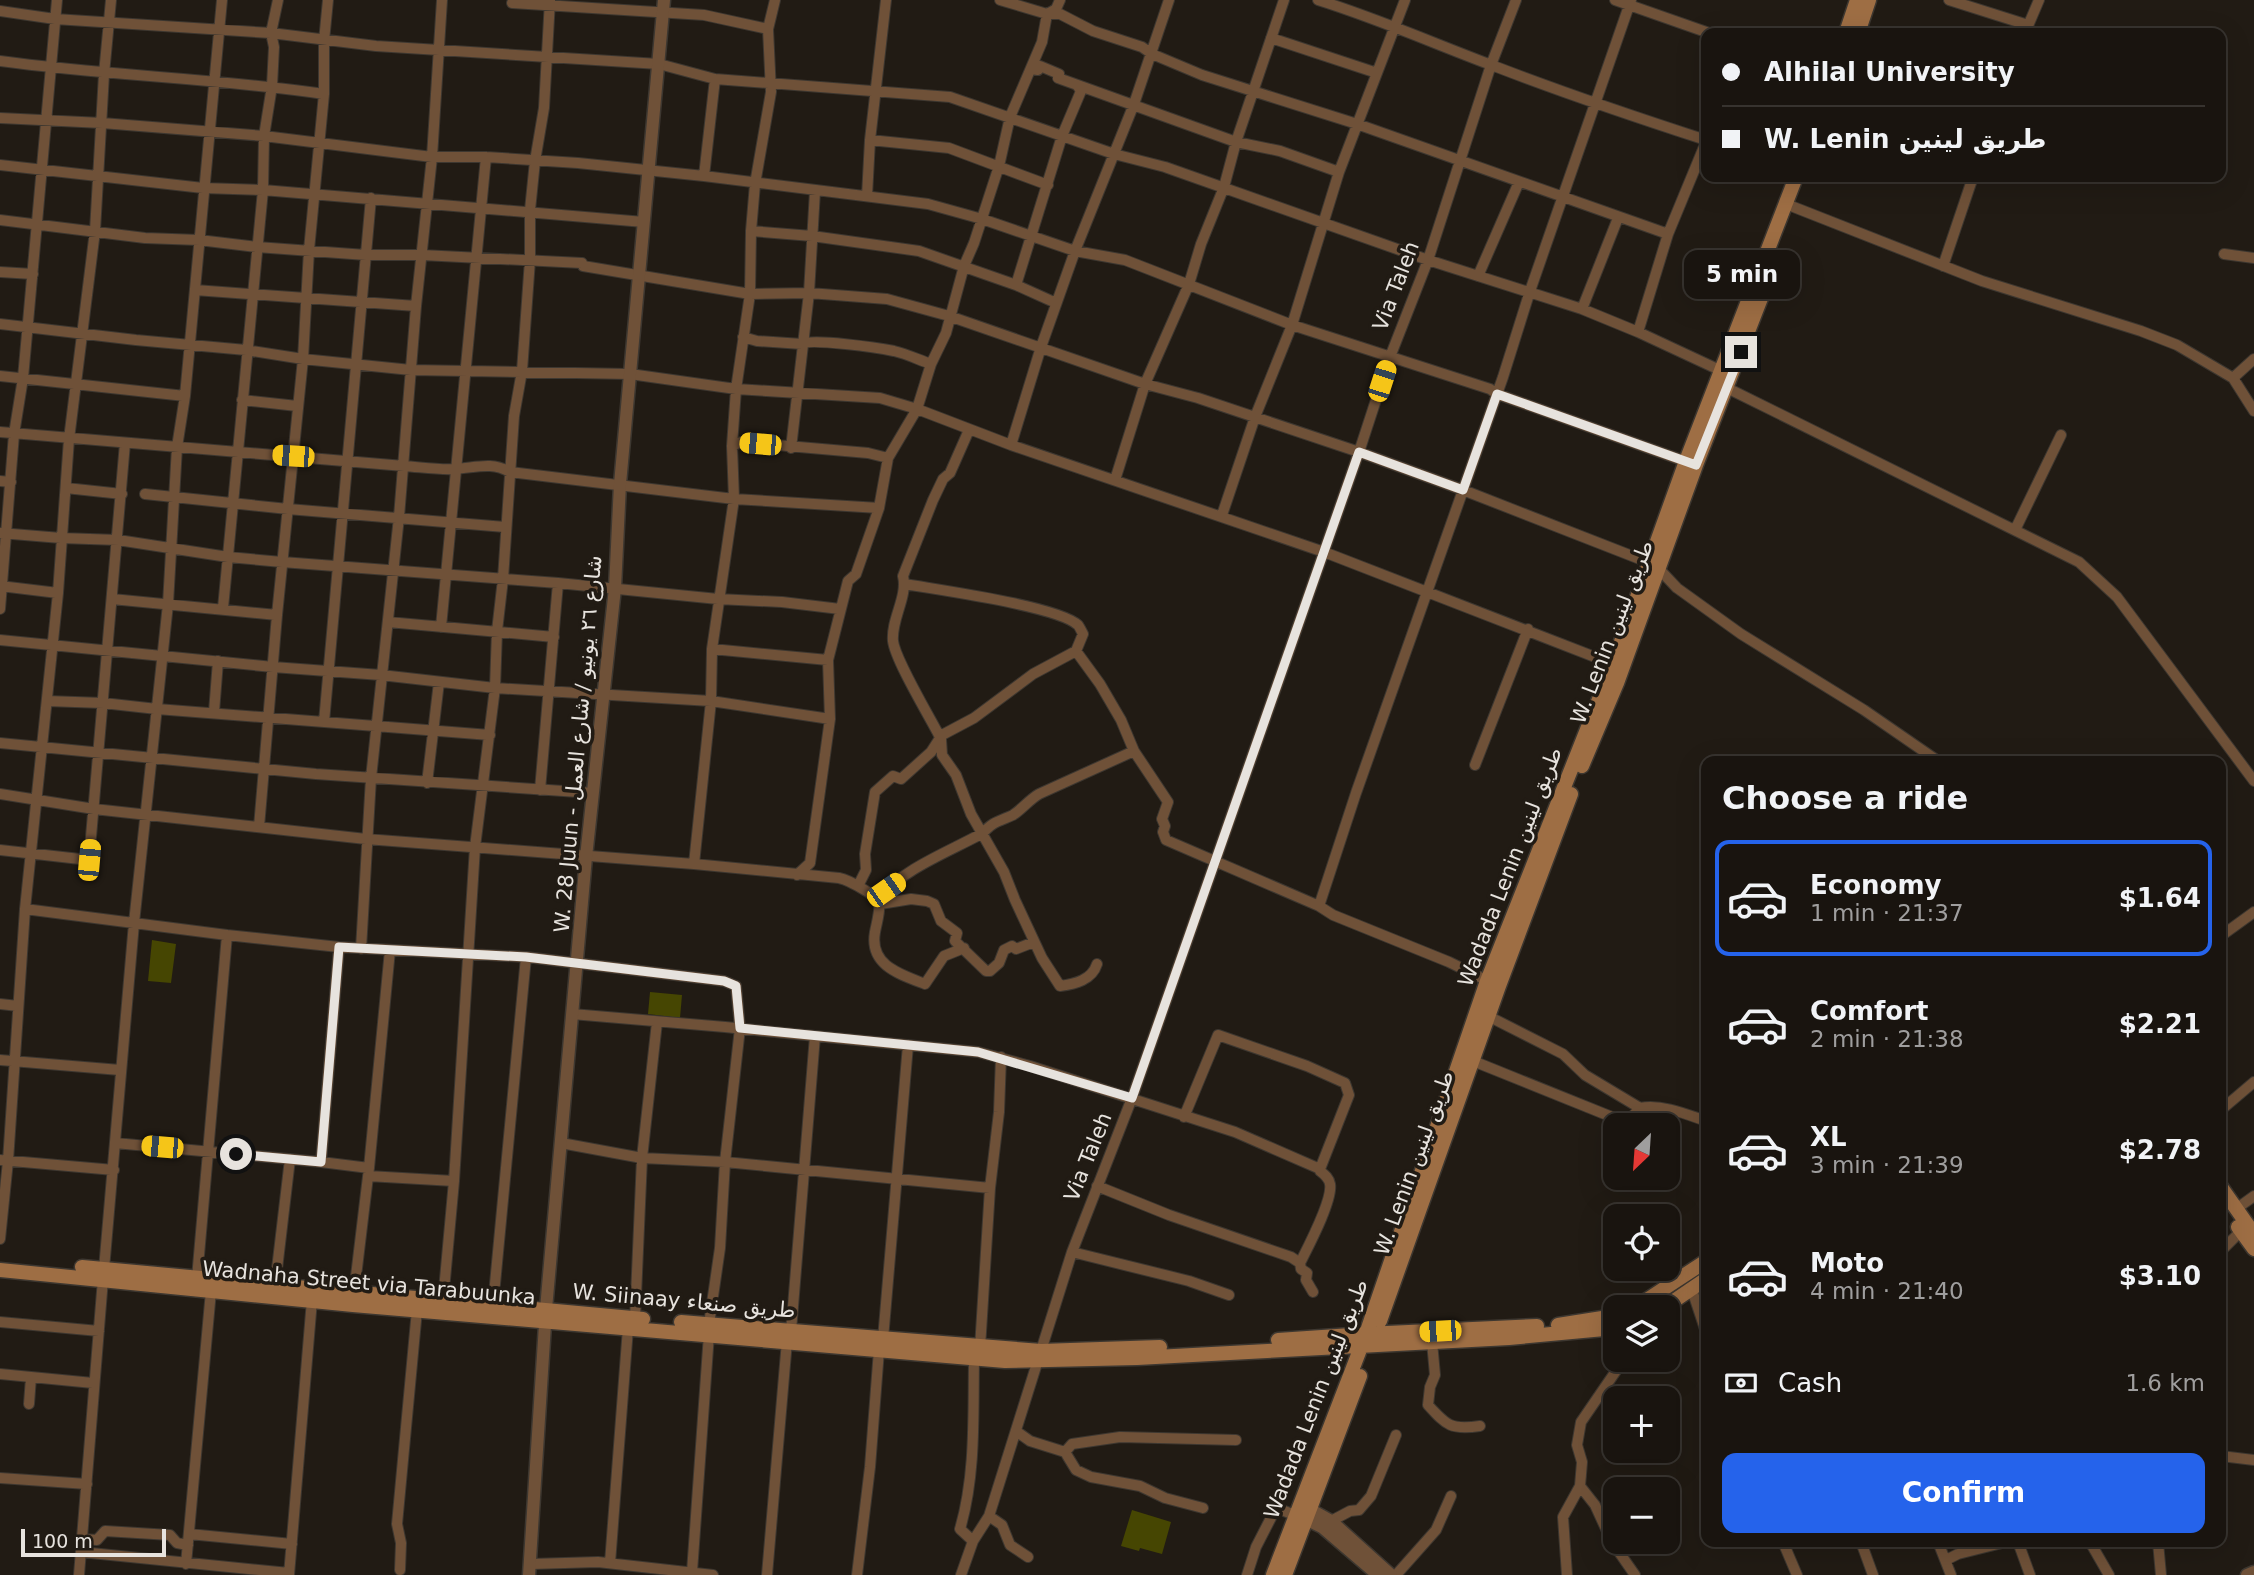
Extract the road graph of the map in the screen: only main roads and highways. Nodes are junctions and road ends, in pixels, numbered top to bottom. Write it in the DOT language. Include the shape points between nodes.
graph roads {
  1 [pos="1857,0"];
  2 [pos="1869,0"];
  3 [pos="1848,28"];
  4 [pos="1860,28"];
  5 [pos="1795,182"];
  6 [pos="1803,182"];
  7 [pos="1790,206"];
  8 [pos="1655,566"];
  9 [pos="1493,983"];
  10 [pos="2226,1194"];
  11 [pos="2226,1210"];
  12 [pos="1409,1222"];
  13 [pos="2247,1233"];
  14 [pos="2254,1250"];
  15 [pos="0,1261"];
  16 [pos="1701,1264"];
  17 [pos="0,1270"];
  18 [pos="103,1274"];
  19 [pos="1701,1283"];
  20 [pos="1654,1295"];
  21 [pos="1680,1298"];
  22 [pos="546,1315"];
  23 [pos="1603,1318"];
  24 [pos="1603,1329"];
  25 [pos="1369,1339"];
  26 [pos="1302,1511"];
  27 [pos="1273,1575"];
  28 [pos="1285,1575"];
  1 -- 3 [label="main road"];
  2 -- 4 [label="main road"];
  5 -- 7 [label="main road, Wadada Lenin طريق لينين"];
  6 -- 7 [label="main road"];
  7 -- 8 [label="main road, Wadada Lenin طريق لينين"];
  8 -- 9 [label="main road, W. Lenin طريق لينين"];
  8 -- 9 [label="main road, Wadada Lenin طريق لينين" via="1613,664"];
  9 -- 12 [label="main road, Wadada Lenin طريق لينين"];
  9 -- 12 [label="main road, W. Lenin طريق لينين" via="1473,1061"];
  10 -- 13 [label="main road"];
  11 -- 13 [label="main road"];
  12 -- 25 [label="main road, Wadada Lenin طريق لينين"];
  13 -- 14 [label="main road"];
  15 -- 18 [label="main road, W. Siinaay طريق صنعاء"];
  16 -- 20 [label="main road"];
  17 -- 18 [label="main road, Wadnaha Street via Tarabuunka"];
  18 -- 22 [label="main road, W. Siinaay طريق صنعاء" via="493,1305"];
  18 -- 22 [label="main road, Wadnaha Street via Tarabuunka" via="211,1291 417,1310"];
  19 -- 21 [label="main road"];
  22 -- 25 [label="main road, W. Siinaay طريق صنعاء" via="1039,1356"];
  23 -- 25 [label="main road"];
  24 -- 25 [label="main road" via="1432,1342"];
  25 -- 26 [label="main road"];
  26 -- 27 [label="main road, Wadada Lenin طريق لينين"];
  26 -- 28 [label="main road"];
}
